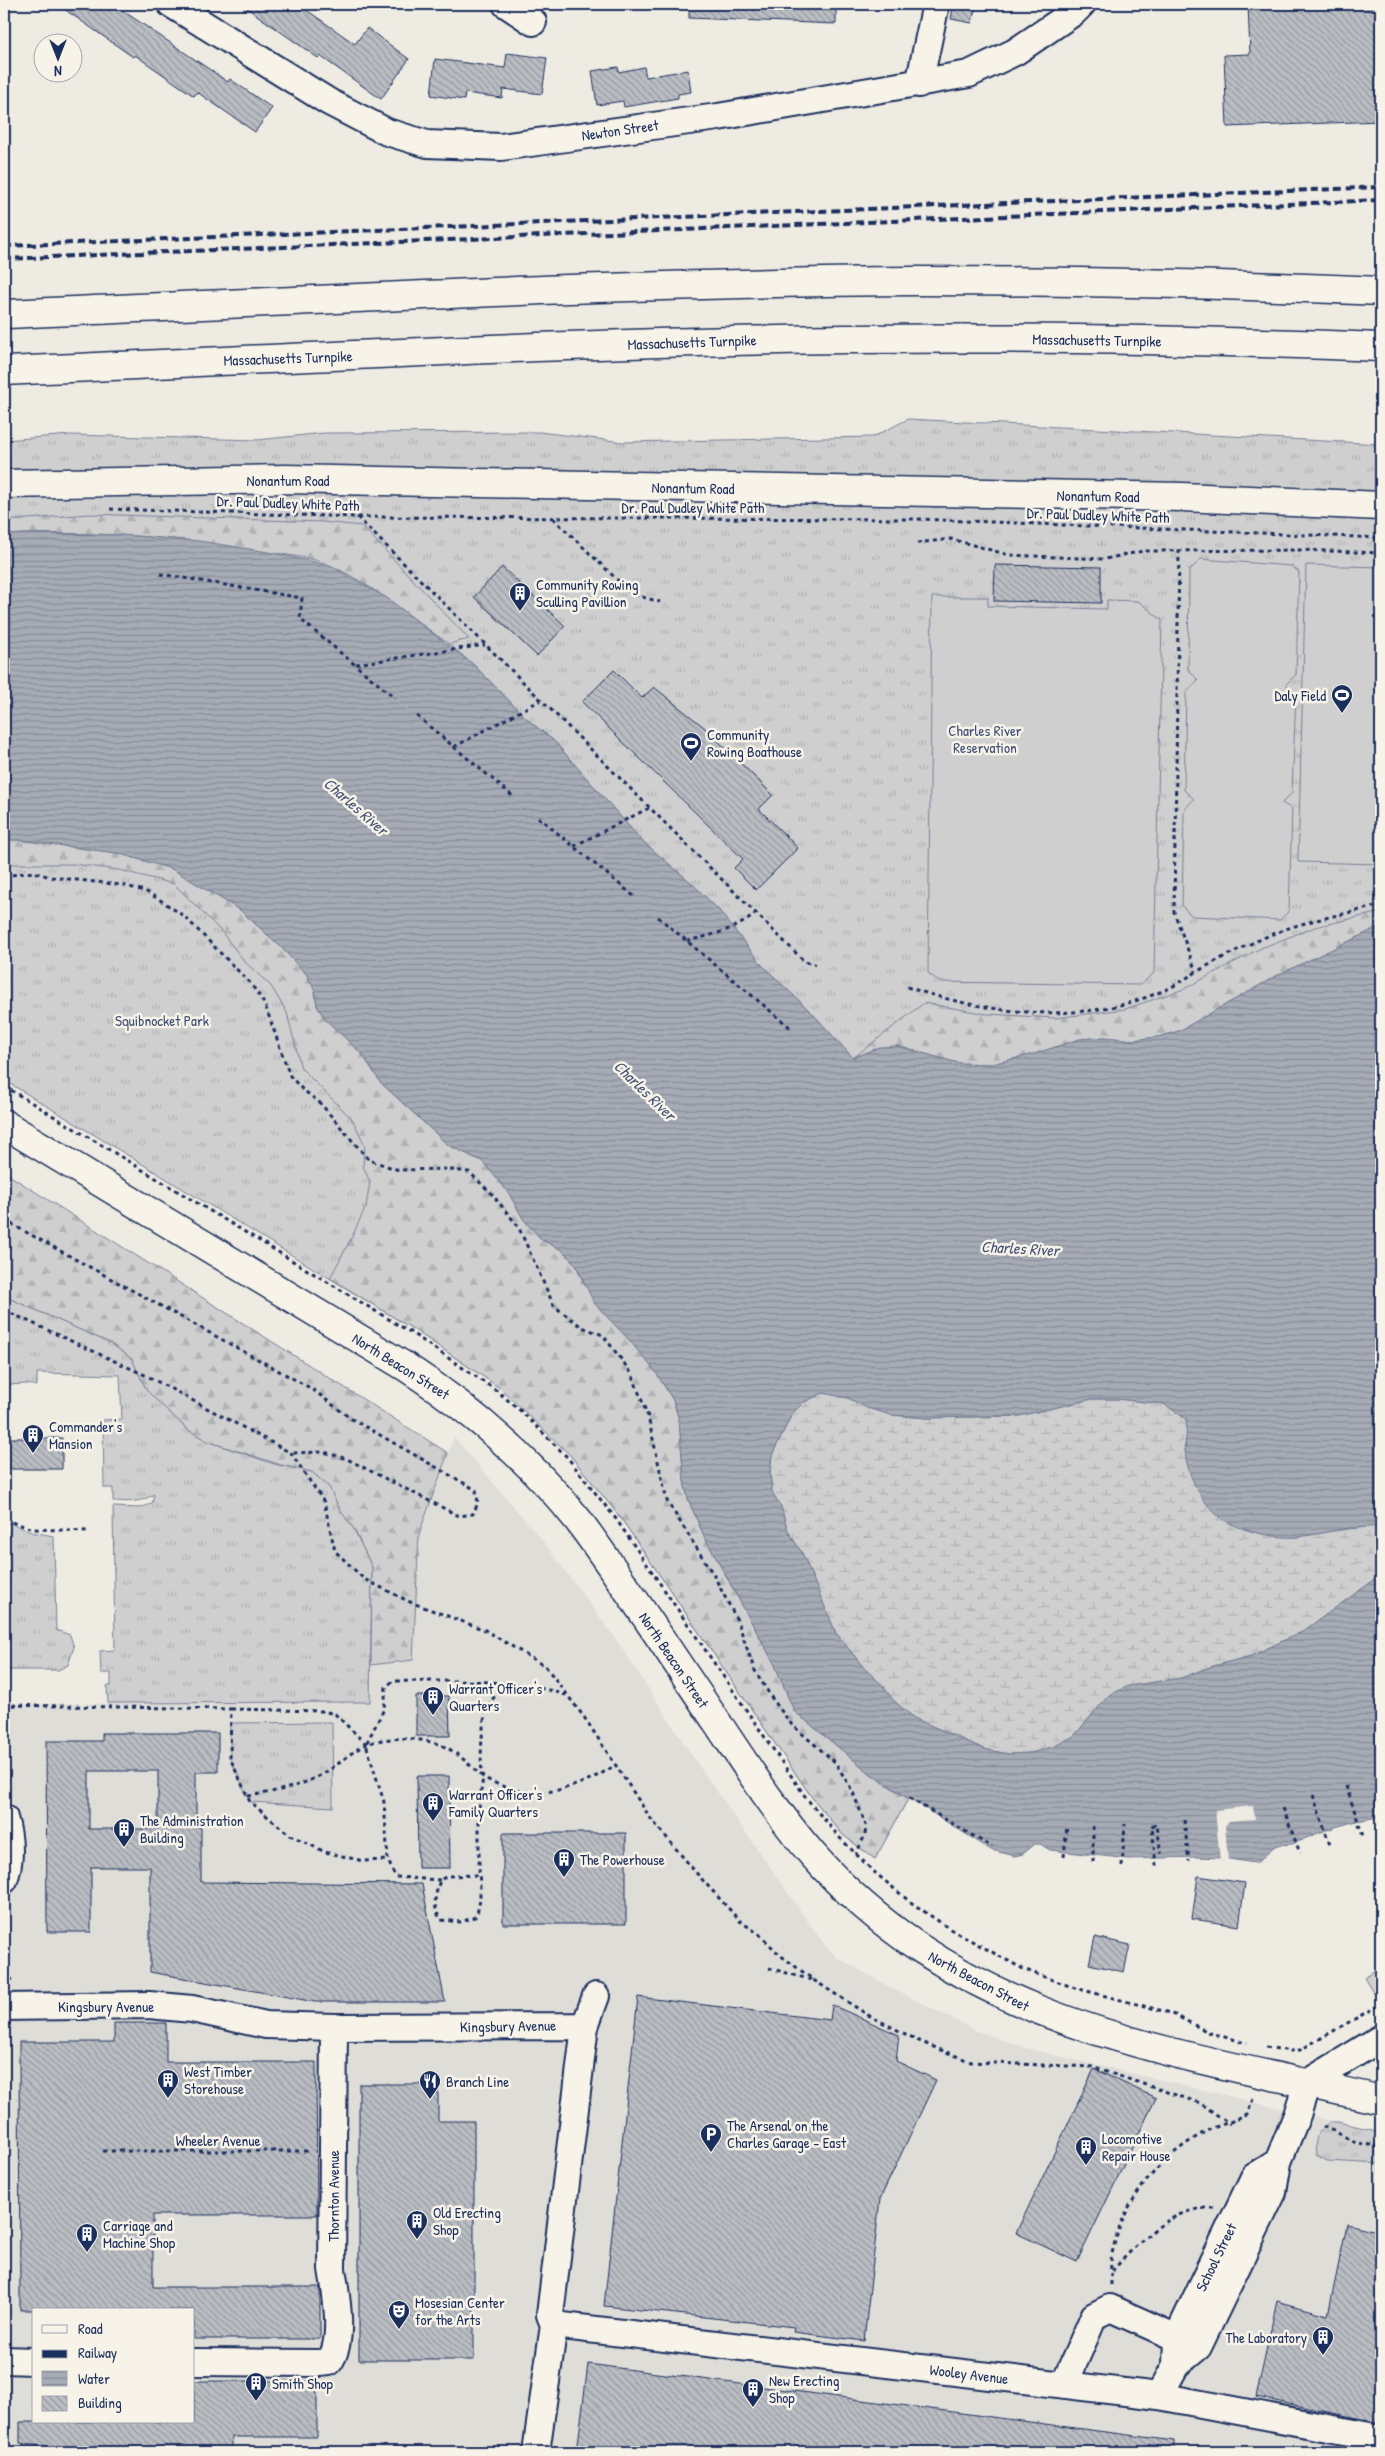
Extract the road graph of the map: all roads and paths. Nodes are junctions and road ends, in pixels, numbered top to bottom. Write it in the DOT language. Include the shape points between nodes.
graph roads {
  1 [pos="171,4"];
  2 [pos="506,4"];
  3 [pos="936,4"];
  4 [pos="1082,4"];
  5 [pos="533,22"];
  6 [pos="919,84"];
  7 [pos="1381,290"];
  8 [pos="4,314"];
  9 [pos="1381,348"];
  10 [pos="4,371"];
  11 [pos="4,484"];
  12 [pos="1381,506"];
  13 [pos="104,508"];
  14 [pos="357,517"];
  15 [pos="553,518"];
  16 [pos="1381,538"];
  17 [pos="917,543"];
  18 [pos="1179,550"];
  19 [pos="1381,553"];
  20 [pos="160,574"];
  21 [pos="660,602"];
  22 [pos="486,645"];
  23 [pos="355,664"];
  24 [pos="395,698"];
  25 [pos="541,700"];
  26 [pos="417,716"];
  27 [pos="454,747"];
  28 [pos="516,798"];
  29 [pos="649,808"];
  30 [pos="538,817"];
  31 [pos="574,846"];
  32 [pos="4,876"];
  33 [pos="635,897"];
  34 [pos="1381,905"];
  35 [pos="756,913"];
  36 [pos="658,917"];
  37 [pos="687,941"];
  38 [pos="815,964"];
  39 [pos="1196,972"];
  40 [pos="907,987"];
  41 [pos="792,1029"];
  42 [pos="4,1124"];
  43 [pos="4,1220"];
  44 [pos="4,1310"];
  45 [pos="291,1453"];
  46 [pos="4,1520"];
  47 [pos="87,1531"];
  48 [pos="506,1684"];
  49 [pos="567,1695"];
  50 [pos="4,1706"];
  51 [pos="231,1708"];
  52 [pos="366,1744"];
  53 [pos="616,1766"];
  54 [pos="1379,1776"];
  55 [pos="483,1777"];
  56 [pos="1381,1784"];
  57 [pos="1346,1786"];
  58 [pos="1313,1795"];
  59 [pos="248,1796"];
  60 [pos="909,1798"];
  61 [pos="1283,1808"];
  62 [pos="4,1818"];
  63 [pos="1184,1820"];
  64 [pos="1093,1822"];
  65 [pos="1067,1824"];
  66 [pos="1125,1824"];
  67 [pos="1363,1836"];
  68 [pos="1330,1845"];
  69 [pos="992,1847"];
  70 [pos="1300,1853"];
  71 [pos="856,1854"];
  72 [pos="1161,1854"];
  73 [pos="1064,1857"];
  74 [pos="388,1860"];
  75 [pos="1189,1861"];
  76 [pos="1093,1862"];
  77 [pos="1122,1866"];
  78 [pos="1156,1866"];
  79 [pos="479,1875"];
  80 [pos="4,1880"];
  81 [pos="440,1880"];
  82 [pos="769,1968"];
  83 [pos="4,1972"];
  84 [pos="815,1981"];
  85 [pos="11,1996"];
  86 [pos="596,1996"];
  87 [pos="1381,2004"];
  88 [pos="585,2026"];
  89 [pos="334,2027"];
  90 [pos="1381,2038"];
  91 [pos="1300,2050"];
  92 [pos="1306,2083"];
  93 [pos="1253,2099"];
  94 [pos="1381,2100"];
  95 [pos="1230,2124"];
  96 [pos="1323,2126"];
  97 [pos="1381,2147"];
  98 [pos="103,2151"];
  99 [pos="333,2151"];
  100 [pos="1278,2162"];
  101 [pos="1219,2208"];
  102 [pos="1112,2271"];
  103 [pos="1111,2290"];
  104 [pos="554,2324"];
  105 [pos="1177,2338"];
  106 [pos="4,2360"];
  107 [pos="32,2361"];
  108 [pos="195,2362"];
  109 [pos="1176,2365"];
  110 [pos="1064,2385"];
  111 [pos="1158,2396"];
  112 [pos="1381,2438"];
  113 [pos="536,2452"];
  1 -- 6 [label="street, Newton Street" via="329,102 387,132 427,144 501,147 718,117"];
  2 -- 5 [label="street"];
  3 -- 6 [label="street"];
  4 -- 6 [label="street, Newton Street" via="1015,52 969,74"];
  7 -- 8 [label="main road" via="1078,282 839,282 596,288"];
  9 -- 10 [label="main road, Massachusetts Turnpike" via="1168,340 841,339 601,345"];
  11 -- 12 [label="main road, Nonantum Road" via="285,479 1143,496"];
  13 -- 14 [label="path, Dr. Paul Dudley White Path"];
  14 -- 15 [label="path, Dr. Paul Dudley White Path"];
  14 -- 22 [label="path"];
  15 -- 16 [label="path, Dr. Paul Dudley White Path" via="918,520"];
  15 -- 21 [label="path" via="632,594"];
  17 -- 18 [label="path" via="952,539 1009,555 1105,559 1143,551"];
  18 -- 19 [label="path"];
  18 -- 39 [label="path" via="1174,912"];
  20 -- 23 [label="path" via="302,598 300,618"];
  22 -- 23 [label="path"];
  22 -- 25 [label="path"];
  23 -- 24 [label="path"];
  25 -- 27 [label="path"];
  25 -- 29 [label="path"];
  26 -- 27 [label="path"];
  27 -- 28 [label="path"];
  29 -- 31 [label="path"];
  29 -- 35 [label="path"];
  30 -- 31 [label="path"];
  31 -- 33 [label="path"];
  32 -- 71 [label="path" via="33,872 122,885 145,891 160,900 184,916 252,985 265,1005 290,1076 320,1103 369,1160 399,1170 470,1172 491,1193 518,1226 554,1306 582,1327 602,1335 632,1374 648,1418 667,1501 691,1536 734,1614 754,1669 792,1725 835,1762 852,1790 866,1824 865,1835"];
  34 -- 39 [label="path" via="1308,922 1268,936"];
  35 -- 37 [label="path" via="748,920 709,936"];
  35 -- 38 [label="path" via="805,962"];
  36 -- 37 [label="path"];
  37 -- 41 [label="path"];
  39 -- 40 [label="path" via="1160,992 1124,1004 1050,1013 996,1010 949,1001"];
  42 -- 92 [label="main road, North Beacon Street" via="406,1367 502,1438 578,1520 765,1793 801,1840 851,1893 918,1948 988,1988 1071,2023 1130,2041"];
  43 -- 45 [label="path" via="312,1389 350,1418 476,1490 478,1503 473,1514 458,1516 347,1458 324,1452"];
  44 -- 45 [label="path" via="147,1376"];
  45 -- 49 [label="path" via="324,1502 335,1551 364,1579 410,1602 485,1630 546,1668"];
  46 -- 47 [label="path" via="34,1529"];
  48 -- 49 [label="path" via="548,1689"];
  48 -- 52 [label="path" via="393,1681 386,1687 384,1709"];
  48 -- 55 [label="path" via="487,1707 481,1745"];
  49 -- 53 [label="path"];
  50 -- 51 [label="path"];
  51 -- 52 [label="path" via="335,1714"];
  51 -- 59 [label="path" via="230,1758"];
  52 -- 55 [label="path" via="408,1738 433,1742 449,1748"];
  52 -- 59 [label="path" via="307,1782"];
  52 -- 74 [label="path" via="384,1802"];
  53 -- 55 [label="path" via="557,1792 521,1791 496,1785"];
  53 -- 84 [label="path" via="651,1819 740,1922"];
  54 -- 56 [label="path"];
  55 -- 79 [label="path" via="479,1807"];
  57 -- 67 [label="path"];
  58 -- 68 [label="path"];
  59 -- 74 [label="path" via="250,1802 290,1835 325,1852 363,1861"];
  60 -- 69 [label="path"];
  61 -- 70 [label="path"];
  62 -- 80 [label="street" via="9,1833"];
  63 -- 75 [label="path"];
  64 -- 76 [label="path"];
  65 -- 73 [label="path"];
  66 -- 77 [label="path"];
  72 -- 78 [label="path" via="1157,1824 1152,1826"];
  74 -- 81 [label="path" via="395,1877"];
  79 -- 81 [label="path" via="447,1876"];
  79 -- 81 [label="path" via="479,1910 475,1917 461,1922 441,1920 435,1911 434,1900"];
  82 -- 84 [label="path"];
  83 -- 85 [label="path"];
  84 -- 95 [label="path" via="868,2015 971,2062 1092,2067 1200,2103"];
  85 -- 89 [label="street, Kingsbury Avenue" via="192,2009 266,2025"];
  86 -- 88 [label="street"];
  87 -- 91 [label="path"];
  88 -- 89 [label="street, Kingsbury Avenue"];
  88 -- 104 [label="street" via="550,2315"];
  89 -- 99 [label="street, Thornton Avenue"];
  90 -- 92 [label="street"];
  92 -- 94 [label="main road, North Beacon Street"];
  92 -- 100 [label="street, School Street"];
  93 -- 95 [label="path" via="1247,2114"];
  95 -- 102 [label="path" via="1207,2131 1184,2145 1148,2178 1120,2229 1112,2255"];
  96 -- 97 [label="path" via="1358,2143"];
  98 -- 99 [label="path, Wheeler Avenue"];
  99 -- 108 [label="street, Thornton Avenue" via="335,2354 329,2362"];
  100 -- 105 [label="street, School Street" via="1254,2177"];
  100 -- 109 [label="street, School Street" via="1273,2192 1198,2347"];
  101 -- 102 [label="path" via="1203,2208 1169,2220 1147,2235"];
  102 -- 103 [label="path"];
  104 -- 110 [label="street, Wooley Avenue"];
  104 -- 113 [label="street"];
  105 -- 109 [label="street, School Street"];
  105 -- 110 [label="street" via="1110,2308 1094,2316"];
  106 -- 107 [label="street"];
  109 -- 111 [label="street, School Street"];
  110 -- 111 [label="street, Wooley Avenue"];
  111 -- 112 [label="street, Wooley Avenue"];
}
